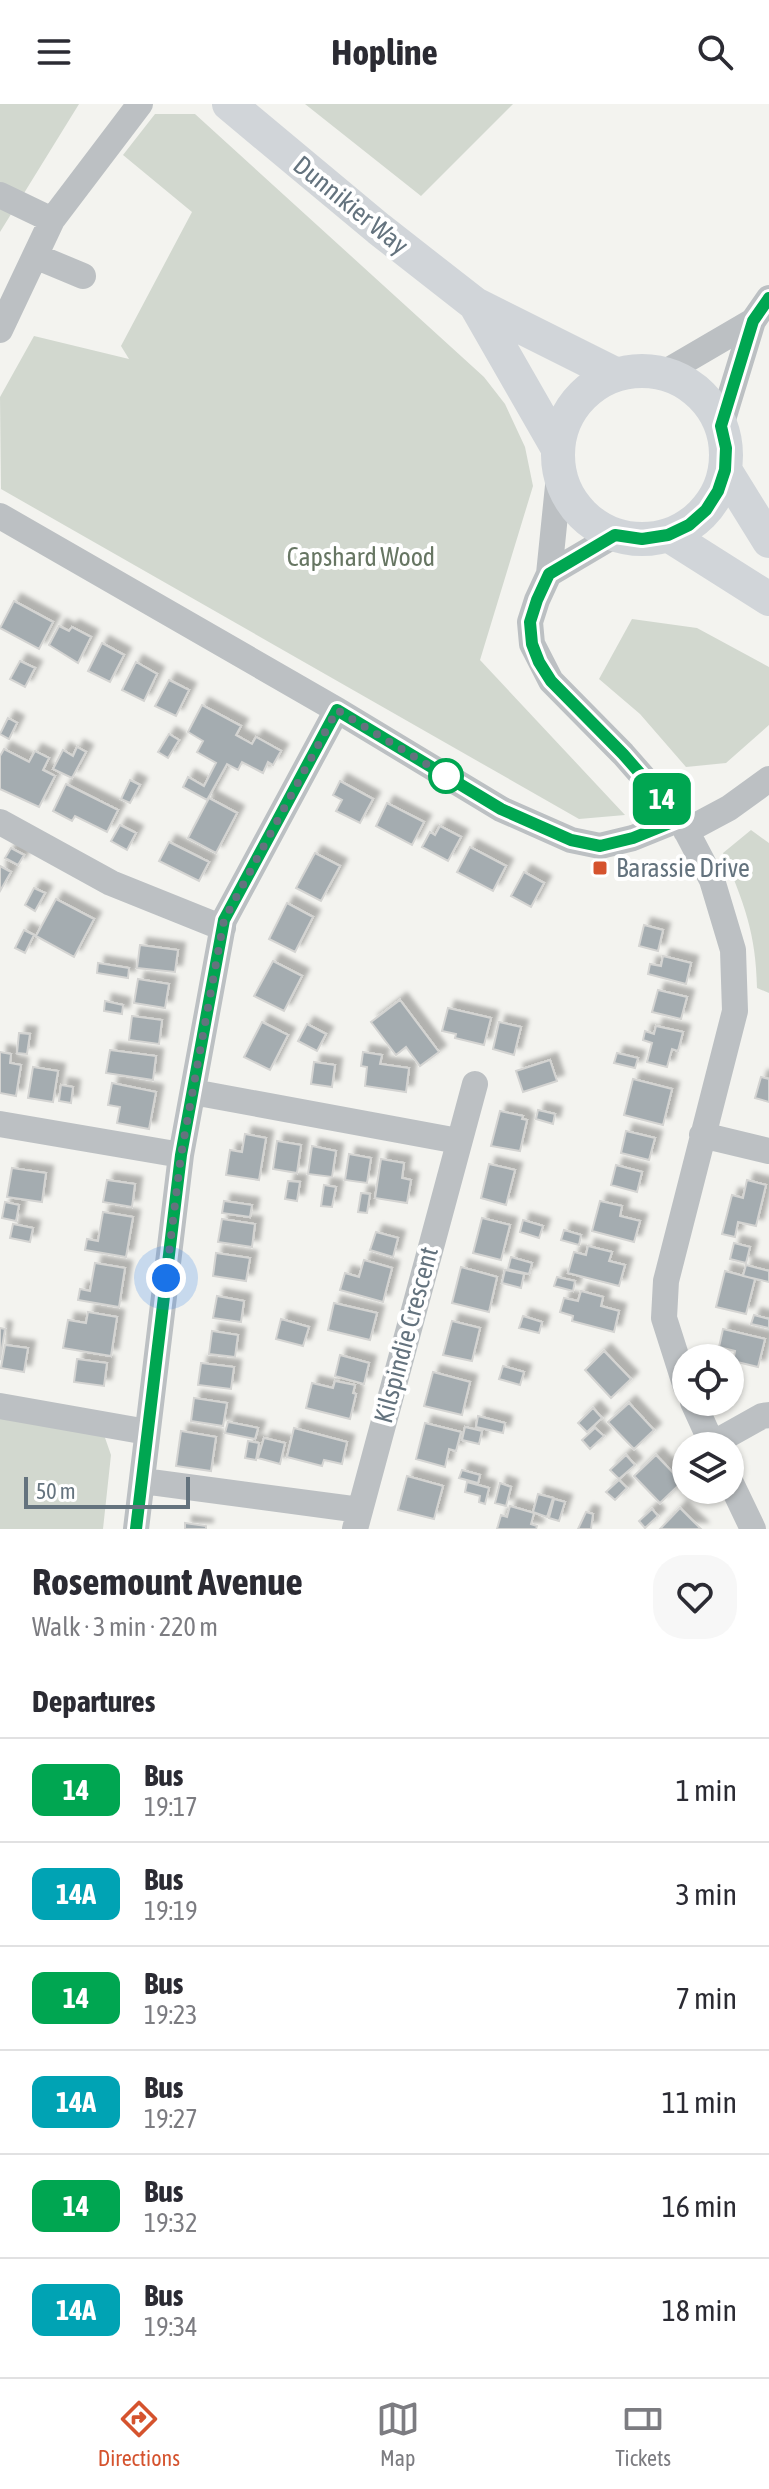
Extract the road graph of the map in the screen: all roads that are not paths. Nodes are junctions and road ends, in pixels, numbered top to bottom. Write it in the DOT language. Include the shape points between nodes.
graph roads {
  1 [pos="140,104"];
  2 [pos="229,104"];
  3 [pos="0,195"];
  4 [pos="52,220"];
  5 [pos="35,256"];
  6 [pos="83,276"];
  7 [pos="769,298"];
  8 [pos="475,304"];
  9 [pos="753,321"];
  10 [pos="0,330"];
  11 [pos="664,373"];
  12 [pos="615,374"];
  13 [pos="721,426"];
  14 [pos="558,461"];
  15 [pos="725,470"];
  16 [pos="0,516"];
  17 [pos="615,535"];
  18 [pos="668,535"];
  19 [pos="769,541"];
  20 [pos="549,574"];
  21 [pos="769,599"];
  22 [pos="337,710"];
  23 [pos="769,779"];
  24 [pos="0,822"];
  25 [pos="683,825"];
  26 [pos="223,928"];
  27 [pos="475,1084"];
  28 [pos="193,1092"];
  29 [pos="0,1124"];
  30 [pos="702,1135"];
  31 [pos="458,1141"];
  32 [pos="769,1151"];
  33 [pos="181,1155"];
  34 [pos="672,1347"];
  35 [pos="0,1406"];
  36 [pos="769,1415"];
  37 [pos="147,1432"];
  38 [pos="735,1432"];
  39 [pos="143,1481"];
  40 [pos="741,1504"];
  41 [pos="357,1519"];
  42 [pos="136,1529"];
  43 [pos="753,1529"];
  1 -- 4 [label="street"];
  2 -- 8 [label="main road, Dunnikier Way"];
  3 -- 4 [label="street"];
  4 -- 5 [label="street"];
  5 -- 6 [label="street"];
  5 -- 10 [label="street"];
  7 -- 9 [label="street"];
  8 -- 12 [label="main road, Dunnikier Way"];
  8 -- 14 [label="main road, Dunnikier Way"];
  9 -- 11 [label="street"];
  9 -- 13 [label="street"];
  11 -- 12 [label="main road"];
  11 -- 13 [label="main road" via="688,384 708,402"];
  12 -- 14 [label="main road" via="575,402 563,423"];
  13 -- 15 [label="main road"];
  14 -- 17 [label="main road" via="571,501 590,522"];
  14 -- 20 [label="street"];
  15 -- 18 [label="main road" via="706,510"];
  15 -- 19 [label="main road"];
  16 -- 22 [label="street"];
  17 -- 18 [label="main road"];
  17 -- 20 [label="street"];
  18 -- 21 [label="main road"];
  20 -- 25 [label="street" via="530,622 539,662"];
  22 -- 25 [label="street" via="501,809 571,840 600,846"];
  22 -- 26 [label="street"];
  23 -- 25 [label="street" via="729,808"];
  24 -- 26 [label="street" via="111,883"];
  25 -- 30 [label="street" via="712,880 733,950 735,1011"];
  26 -- 28 [label="street"];
  27 -- 31 [label="street, Kilspindie Crescent"];
  28 -- 31 [label="street"];
  28 -- 33 [label="street"];
  29 -- 33 [label="street"];
  30 -- 32 [label="street"];
  30 -- 34 [label="street" via="664,1303"];
  31 -- 41 [label="street, Kilspindie Crescent"];
  33 -- 37 [label="street"];
  35 -- 37 [label="street"];
  36 -- 38 [label="street"];
  37 -- 39 [label="street"];
  39 -- 41 [label="street"];
  39 -- 42 [label="street"];
  40 -- 43 [label="street"];
}
